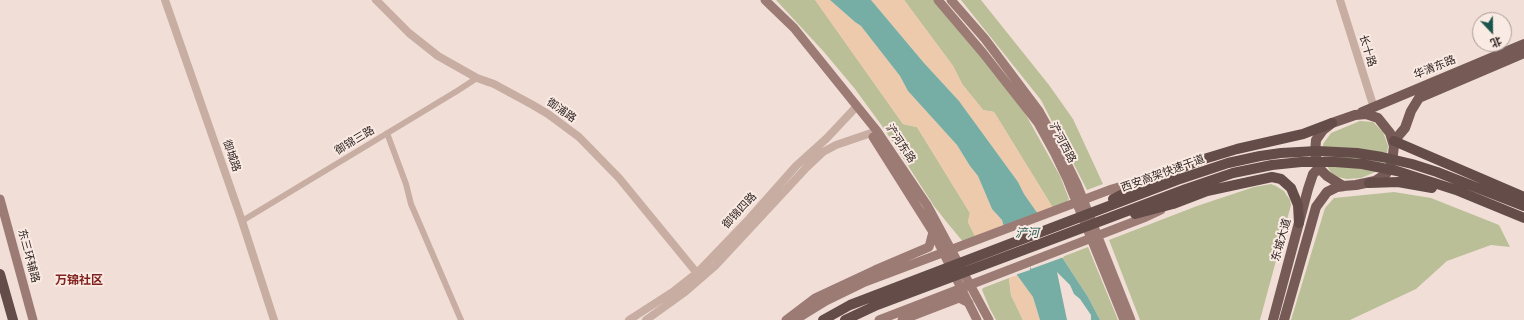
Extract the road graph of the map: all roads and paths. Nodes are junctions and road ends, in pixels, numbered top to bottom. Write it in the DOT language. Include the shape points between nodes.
graph roads {
  1 [pos="165,0"];
  2 [pos="376,0"];
  3 [pos="757,0"];
  4 [pos="766,0"];
  5 [pos="938,0"];
  6 [pos="951,0"];
  7 [pos="1340,0"];
  8 [pos="1524,44"];
  9 [pos="1524,53"];
  10 [pos="477,78"];
  11 [pos="855,108"];
  12 [pos="1374,108"];
  13 [pos="1355,115"];
  14 [pos="1332,123"];
  15 [pos="874,132"];
  16 [pos="387,133"];
  17 [pos="1394,141"];
  18 [pos="1319,168"];
  19 [pos="1159,176"];
  20 [pos="1369,183"];
  21 [pos="1346,186"];
  22 [pos="1207,191"];
  23 [pos="1524,197"];
  24 [pos="0,199"];
  25 [pos="1109,204"];
  26 [pos="1173,204"];
  27 [pos="1524,206"];
  28 [pos="1116,218"];
  29 [pos="1524,218"];
  30 [pos="242,221"];
  31 [pos="1299,223"];
  32 [pos="1524,225"];
  33 [pos="933,232"];
  34 [pos="0,274"];
  35 [pos="699,276"];
  36 [pos="928,281"];
  37 [pos="969,303"];
  38 [pos="13,320"];
  39 [pos="33,320"];
  40 [pos="274,320"];
  41 [pos="461,320"];
  42 [pos="629,320"];
  43 [pos="646,320"];
  44 [pos="786,320"];
  45 [pos="795,320"];
  46 [pos="823,320"];
  47 [pos="845,320"];
  48 [pos="878,320"];
  49 [pos="902,320"];
  50 [pos="977,320"];
  51 [pos="989,320"];
  52 [pos="1124,320"];
  53 [pos="1131,320"];
  54 [pos="1273,320"];
  55 [pos="1284,320"];
  1 -- 30 [label="street, 御城路"];
  2 -- 10 [label="street, 御浦路" via="400,26 428,49"];
  3 -- 11 [label="main road, 浐河东路"];
  4 -- 11 [label="main road, 浐河东路" via="794,28"];
  5 -- 52 [label="main road, 浐河西路" via="1038,123 1067,179"];
  6 -- 53 [label="main road, 浐河西路" via="985,39 1039,110 1077,184"];
  7 -- 12 [label="street, 长十路"];
  8 -- 12 [label="main road, 华清东路"];
  9 -- 17 [label="main road, 华清东路" via="1419,98 1405,128"];
  10 -- 16 [label="street, 御锦三路"];
  10 -- 35 [label="street, 御浦路" via="531,104 579,137 619,178"];
  11 -- 15 [label="main road, 浐河东路"];
  11 -- 35 [label="street, 御锦四路" via="796,166"];
  12 -- 13 [label="main road, 华清东路"];
  13 -- 14 [label="main road"];
  13 -- 17 [label="main road" via="1366,114 1378,118"];
  14 -- 18 [label="main road" via="1316,140 1315,153"];
  14 -- 19 [label="highway" via="1303,134 1221,154"];
  15 -- 33 [label="main road, 浐河东路"];
  15 -- 35 [label="street, 御锦四路" via="823,152 731,250"];
  15 -- 51 [label="main road, 浐河东路" via="927,205"];
  16 -- 30 [label="street, 御锦三路"];
  16 -- 41 [label="street" via="411,204"];
  17 -- 20 [label="main road" via="1394,156 1386,174"];
  17 -- 23 [label="highway"];
  18 -- 21 [label="main road" via="1327,176"];
  18 -- 22 [label="highway" via="1293,169 1250,176"];
  18 -- 31 [label="main road, 东城大道" via="1313,174"];
  19 -- 25 [label="highway"];
  19 -- 45 [label="main road" via="1112,189 866,282 826,301"];
  20 -- 21 [label="main road"];
  20 -- 32 [label="highway" via="1407,182 1428,187"];
  21 -- 55 [label="main road, 东城大道" via="1327,192 1316,207"];
  22 -- 26 [label="highway"];
  22 -- 31 [label="highway" via="1264,178 1279,178 1288,184 1295,196 1299,209"];
  24 -- 39 [label="main road, 东三环辅路"];
  25 -- 27 [label="highway, 西安高架快速干道" via="1250,158 1293,152 1329,151 1370,155 1412,164"];
  25 -- 36 [label="highway, 西安高架快速干道"];
  26 -- 28 [label="highway"];
  26 -- 48 [label="main road" via="1146,217"];
  28 -- 29 [label="highway, 西安高架快速干道" via="1202,183 1249,169 1289,163 1335,162 1375,166 1411,174"];
  28 -- 36 [label="highway, 西安高架快速干道"];
  30 -- 40 [label="street, 御城路"];
  31 -- 54 [label="main road, 东城大道"];
  33 -- 37 [label="main road, 浐河东路"];
  33 -- 44 [label="main road" via="929,247 815,298"];
  34 -- 38 [label="highway"];
  35 -- 42 [label="street, 御锦四路"];
  35 -- 43 [label="street, 御锦四路" via="685,292"];
  36 -- 46 [label="highway, 西安高架快速干道" via="850,305"];
  36 -- 47 [label="highway, 西安高架快速干道"];
  37 -- 49 [label="main road" via="959,298"];
  37 -- 50 [label="main road, 浐河东路"];
}
